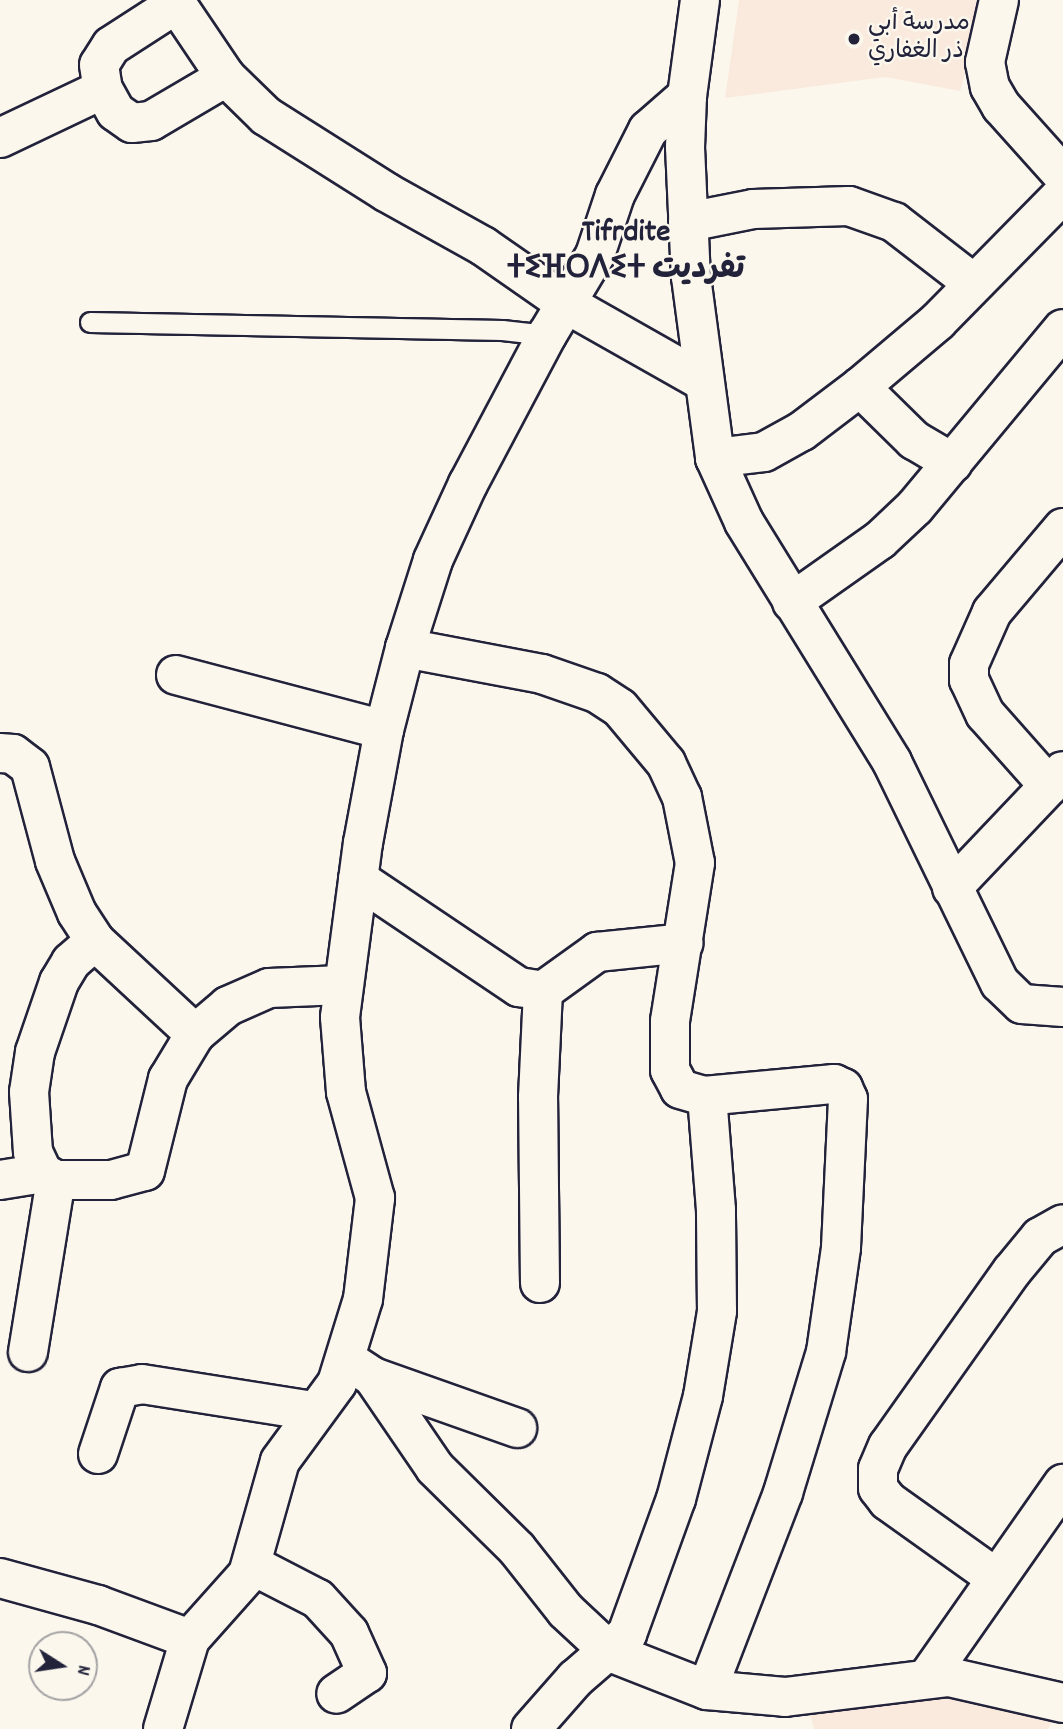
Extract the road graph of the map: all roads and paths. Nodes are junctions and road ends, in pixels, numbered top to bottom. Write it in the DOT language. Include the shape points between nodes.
graph roads {
  1 [pos="700,0"];
  2 [pos="999,0"];
  3 [pos="175,2"];
  4 [pos="226,77"];
  5 [pos="103,89"];
  6 [pos="687,96"];
  7 [pos="0,138"];
  8 [pos="1063,175"];
  9 [pos="1063,194"];
  10 [pos="688,222"];
  11 [pos="973,283"];
  12 [pos="556,319"];
  13 [pos="90,322"];
  14 [pos="1063,329"];
  15 [pos="701,380"];
  16 [pos="860,387"];
  17 [pos="715,458"];
  18 [pos="953,463"];
  19 [pos="1063,528"];
  20 [pos="792,602"];
  21 [pos="405,648"];
  22 [pos="176,675"];
  23 [pos="384,730"];
  24 [pos="0,752"];
  25 [pos="1056,778"];
  26 [pos="358,878"];
  27 [pos="952,888"];
  28 [pos="96,941"];
  29 [pos="684,943"];
  30 [pos="343,985"];
  31 [pos="543,990"];
  32 [pos="1063,1007"];
  33 [pos="195,1034"];
  34 [pos="707,1096"];
  35 [pos="50,1176"];
  36 [pos="0,1180"];
  37 [pos="1063,1224"];
  38 [pos="540,1283"];
  39 [pos="28,1352"];
  40 [pos="360,1368"];
  41 [pos="313,1410"];
  42 [pos="517,1428"];
  43 [pos="98,1454"];
  44 [pos="1063,1484"];
  45 [pos="252,1565"];
  46 [pos="0,1578"];
  47 [pos="996,1578"];
  48 [pos="190,1639"];
  49 [pos="610,1653"];
  50 [pos="928,1677"];
  51 [pos="707,1690"];
  52 [pos="336,1694"];
  53 [pos="1063,1703"];
  54 [pos="163,1729"];
  55 [pos="531,1729"];
  1 -- 6 [label="street"];
  2 -- 8 [label="street" via="985,62 990,87 1001,106"];
  3 -- 4 [label="street"];
  3 -- 5 [label="street" via="111,46 99,65"];
  4 -- 5 [label="street" via="151,121 132,123 116,112"];
  4 -- 12 [label="street" via="266,116 386,192 483,246"];
  5 -- 7 [label="street"];
  6 -- 10 [label="street"];
  6 -- 12 [label="street" via="648,130 615,195 595,255"];
  9 -- 11 [label="street"];
  10 -- 11 [label="street" via="753,209 849,206 894,222"];
  10 -- 15 [label="street"];
  11 -- 16 [label="street" via="939,321"];
  12 -- 13 [label="lane" via="475,329"];
  12 -- 15 [label="street"];
  12 -- 21 [label="street" via="433,560"];
  14 -- 18 [label="street"];
  15 -- 17 [label="street"];
  16 -- 17 [label="street" via="802,431 764,452"];
  16 -- 18 [label="street" via="914,440"];
  17 -- 20 [label="street" via="744,522"];
  18 -- 20 [label="street" via="880,540"];
  19 -- 25 [label="street" via="992,612 969,664 969,680 985,714"];
  20 -- 27 [label="street" via="892,762"];
  21 -- 23 [label="street"];
  21 -- 29 [label="street" via="530,671 578,686 620,708 642,731 666,763 692,833 695,863"];
  22 -- 23 [label="street"];
  23 -- 26 [label="street"];
  24 -- 28 [label="street" via="13,754 30,767 55,861 77,913"];
  25 -- 27 [label="street"];
  26 -- 30 [label="street"];
  26 -- 31 [label="street" via="519,987"];
  27 -- 32 [label="street" via="995,974 1015,999 1032,1007"];
  28 -- 33 [label="street"];
  28 -- 35 [label="street" via="71,962 59,982 35,1052 29,1093 31,1136"];
  29 -- 31 [label="street" via="597,952"];
  29 -- 34 [label="street" via="670,1021 670,1070 680,1089"];
  30 -- 33 [label="street" via="269,988 228,1006"];
  30 -- 40 [label="street" via="342,1071 375,1198"];
  31 -- 38 [label="street" via="538,1097"];
  33 -- 35 [label="street" via="168,1079 145,1171 111,1180"];
  34 -- 49 [label="street" via="716,1210 717,1311 711,1356 676,1499 644,1597 627,1634"];
  34 -- 51 [label="street" via="834,1084 843,1088 848,1098 840,1260 826,1352 783,1493"];
  35 -- 36 [label="street"];
  35 -- 39 [label="street"];
  37 -- 47 [label="street" via="1040,1237 1012,1271 888,1446 878,1469 878,1488 888,1501"];
  40 -- 41 [label="street" via="337,1382"];
  40 -- 42 [label="street"];
  40 -- 49 [label="street" via="435,1468 517,1549 566,1611"];
  41 -- 43 [label="street" via="142,1384 120,1388"];
  41 -- 45 [label="street" via="280,1461"];
  44 -- 47 [label="street"];
  45 -- 48 [label="street" via="224,1604"];
  45 -- 52 [label="street" via="318,1598 349,1633 367,1673"];
  46 -- 48 [label="street" via="98,1605"];
  47 -- 50 [label="street"];
  48 -- 54 [label="street"];
  49 -- 51 [label="street"];
  49 -- 55 [label="street" via="575,1679"];
  50 -- 51 [label="street" via="785,1697"];
  50 -- 53 [label="street" via="985,1682"];
}
